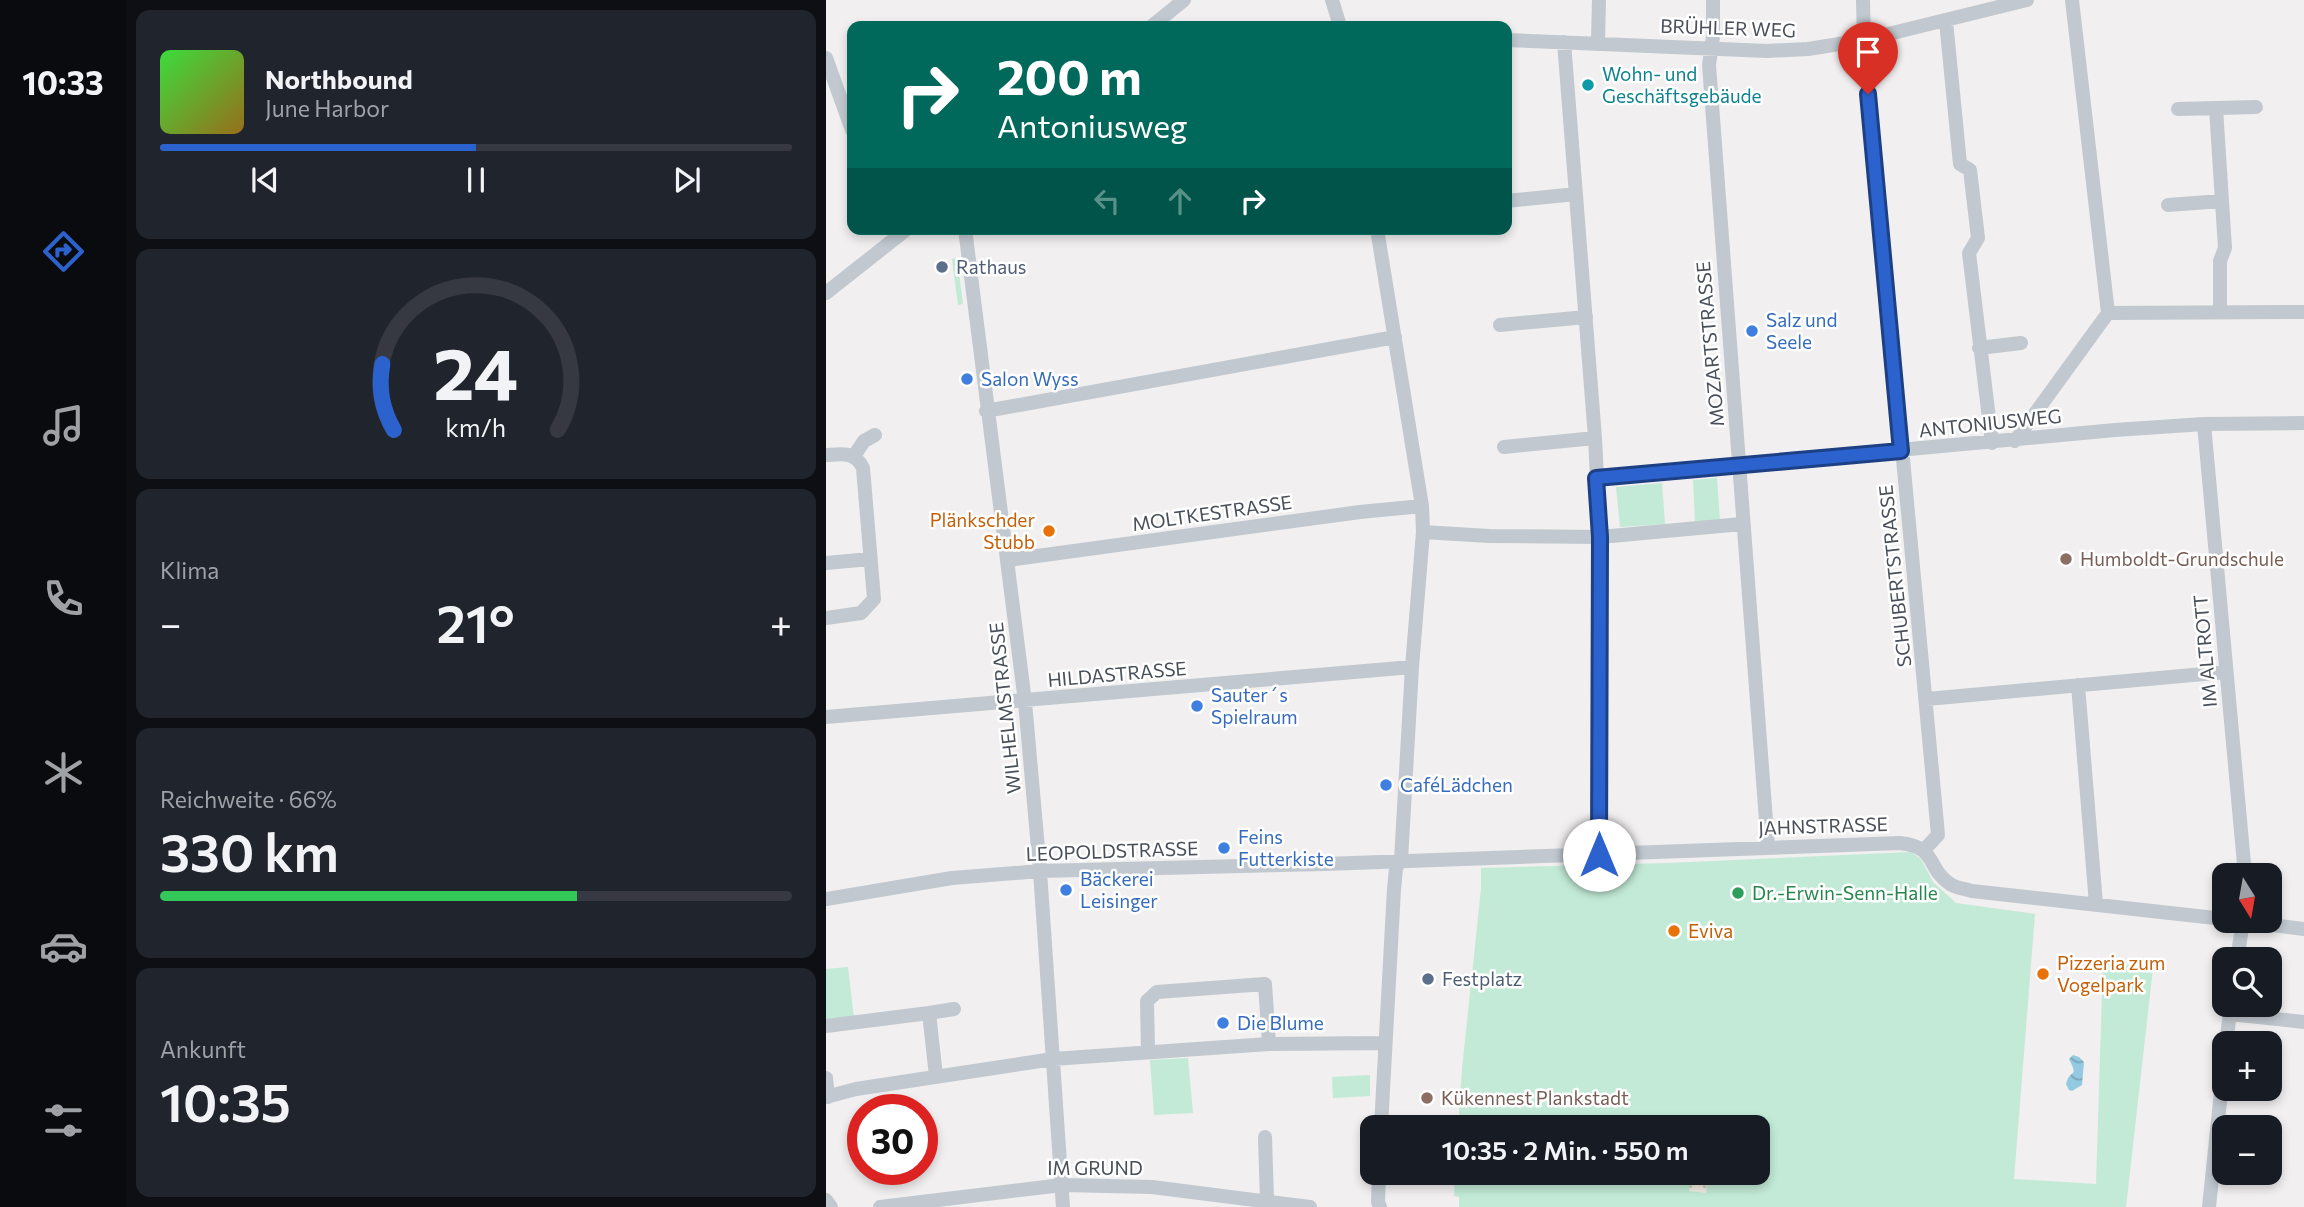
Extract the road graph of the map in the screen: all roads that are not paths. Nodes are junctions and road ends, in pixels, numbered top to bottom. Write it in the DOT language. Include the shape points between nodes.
graph roads {
  1 [pos="1184,0"];
  2 [pos="1332,0"];
  3 [pos="1599,0"];
  4 [pos="1713,0"];
  5 [pos="1863,0"];
  6 [pos="2027,0"];
  7 [pos="2072,0"];
  8 [pos="1158,21"];
  9 [pos="1338,21"];
  10 [pos="1946,21"];
  11 [pos="1512,40"];
  12 [pos="1864,40"];
  13 [pos="1564,41"];
  14 [pos="1598,42"];
  15 [pos="1711,48"];
  16 [pos="826,58"];
  17 [pos="2256,107"];
  18 [pos="2216,108"];
  19 [pos="2178,109"];
  20 [pos="847,116"];
  21 [pos="1576,194"];
  22 [pos="1512,200"];
  23 [pos="2222,201"];
  24 [pos="2168,205"];
  25 [pos="966,235"];
  26 [pos="1378,235"];
  27 [pos="891,236"];
  28 [pos="826,293"];
  29 [pos="2220,312"];
  30 [pos="2304,312"];
  31 [pos="2108,313"];
  32 [pos="1586,317"];
  33 [pos="1500,325"];
  34 [pos="1395,337"];
  35 [pos="2021,343"];
  36 [pos="1979,348"];
  37 [pos="986,411"];
  38 [pos="2204,424"];
  39 [pos="2304,424"];
  40 [pos="875,435"];
  41 [pos="1595,438"];
  42 [pos="2015,441"];
  43 [pos="1992,443"];
  44 [pos="1504,447"];
  45 [pos="1901,451"];
  46 [pos="826,455"];
  47 [pos="855,456"];
  48 [pos="1738,465"];
  49 [pos="1596,478"];
  50 [pos="1422,506"];
  51 [pos="1742,524"];
  52 [pos="1423,532"];
  53 [pos="1600,537"];
  54 [pos="870,559"];
  55 [pos="1007,560"];
  56 [pos="826,563"];
  57 [pos="826,618"];
  58 [pos="1412,667"];
  59 [pos="2226,672"];
  60 [pos="2078,685"];
  61 [pos="1927,699"];
  62 [pos="1025,702"];
  63 [pos="826,717"];
  64 [pos="1769,847"];
  65 [pos="1924,850"];
  66 [pos="1599,855"];
  67 [pos="1401,860"];
  68 [pos="2244,863"];
  69 [pos="1041,871"];
  70 [pos="826,899"];
  71 [pos="2096,904"];
  72 [pos="2212,918"];
  73 [pos="2282,926"];
  74 [pos="2304,929"];
  75 [pos="954,1009"];
  76 [pos="929,1013"];
  77 [pos="2276,1017"];
  78 [pos="2304,1022"];
  79 [pos="826,1026"];
  80 [pos="1385,1043"];
  81 [pos="1269,1044"];
  82 [pos="1148,1051"];
  83 [pos="1053,1059"];
  84 [pos="936,1076"];
  85 [pos="826,1078"];
  86 [pos="827,1097"];
  87 [pos="2220,1101"];
  88 [pos="1382,1115"];
  89 [pos="1265,1137"];
  90 [pos="1062,1185"];
  91 [pos="1379,1185"];
  92 [pos="826,1200"];
  93 [pos="1272,1203"];
  94 [pos="831,1207"];
  95 [pos="880,1207"];
  96 [pos="1063,1207"];
  97 [pos="1310,1207"];
  98 [pos="1380,1207"];
  99 [pos="2209,1207"];
  1 -- 8 [label="street"];
  2 -- 9 [label="street"];
  3 -- 14 [label="street"];
  4 -- 15 [label="street, MOZARTSTRASSE"];
  5 -- 12 [label="street, SCHUBERTSTRASSE"];
  6 -- 10 [label="street, BRÜHLER WEG"];
  7 -- 31 [label="street"];
  10 -- 12 [label="street, BRÜHLER WEG"];
  10 -- 36 [label="street" via="1960,164 1970,170 1978,238 1969,253"];
  11 -- 13 [label="street, BRÜHLER WEG"];
  12 -- 15 [label="street, BRÜHLER WEG" via="1808,50"];
  12 -- 45 [label="street, SCHUBERTSTRASSE"];
  13 -- 14 [label="street, BRÜHLER WEG"];
  13 -- 21 [label="street"];
  14 -- 15 [label="street, BRÜHLER WEG"];
  15 -- 48 [label="street, MOZARTSTRASSE"];
  16 -- 20 [label="street"];
  17 -- 18 [label="street"];
  18 -- 19 [label="street"];
  18 -- 23 [label="street"];
  21 -- 22 [label="street"];
  21 -- 32 [label="street"];
  23 -- 24 [label="street"];
  23 -- 29 [label="street" via="2225,248 2220,261"];
  25 -- 37 [label="street, WILHELMSTRASSE"];
  26 -- 34 [label="street"];
  27 -- 28 [label="street"];
  29 -- 30 [label="street"];
  29 -- 31 [label="street"];
  31 -- 42 [label="street"];
  32 -- 33 [label="street"];
  32 -- 41 [label="street"];
  34 -- 37 [label="street"];
  34 -- 50 [label="street"];
  35 -- 36 [label="street"];
  36 -- 43 [label="street"];
  37 -- 55 [label="street, WILHELMSTRASSE"];
  38 -- 39 [label="street, ANTONIUSWEG"];
  38 -- 42 [label="street, ANTONIUSWEG"];
  38 -- 59 [label="street, IM ALTROTT"];
  40 -- 47 [label="street" via="864,441"];
  41 -- 44 [label="street"];
  41 -- 49 [label="street"];
  42 -- 43 [label="street, ANTONIUSWEG"];
  43 -- 45 [label="street, ANTONIUSWEG"];
  45 -- 48 [label="street, ANTONIUSWEG"];
  45 -- 61 [label="street, SCHUBERTSTRASSE"];
  46 -- 47 [label="street"];
  47 -- 54 [label="street" via="863,468"];
  48 -- 49 [label="street, ANTONIUSWEG"];
  48 -- 51 [label="street, MOZARTSTRASSE"];
  49 -- 53 [label="street"];
  50 -- 52 [label="street"];
  50 -- 55 [label="street, MOLTKESTRASSE"];
  51 -- 53 [label="street"];
  51 -- 64 [label="street, MOZARTSTRASSE"];
  52 -- 53 [label="street"];
  52 -- 58 [label="street"];
  53 -- 66 [label="street"];
  54 -- 56 [label="street"];
  54 -- 57 [label="street" via="872,603 862,613"];
  55 -- 62 [label="street, WILHELMSTRASSE"];
  58 -- 62 [label="street, HILDASTRASSE"];
  58 -- 67 [label="street"];
  59 -- 60 [label="street"];
  59 -- 68 [label="street, IM ALTROTT"];
  60 -- 61 [label="street"];
  60 -- 71 [label="street"];
  61 -- 65 [label="street, SCHUBERTSTRASSE" via="1938,835"];
  62 -- 63 [label="street, HILDASTRASSE"];
  62 -- 69 [label="street, WILHELMSTRASSE"];
  64 -- 65 [label="street, JAHNSTRASSE" via="1900,843"];
  64 -- 66 [label="street, JAHNSTRASSE"];
  65 -- 71 [label="street" via="1952,886"];
  66 -- 67 [label="street, JAHNSTRASSE"];
  67 -- 69 [label="street, LEOPOLDSTRASSE"];
  67 -- 80 [label="street" via="1394,889"];
  69 -- 70 [label="street, LEOPOLDSTRASSE" via="951,878"];
  69 -- 83 [label="street, WILHELMSTRASSE"];
  71 -- 72 [label="street"];
  73 -- 74 [label="street"];
  75 -- 76 [label="street"];
  76 -- 79 [label="street"];
  76 -- 84 [label="street"];
  77 -- 78 [label="street"];
  80 -- 81 [label="street"];
  80 -- 88 [label="street"];
  81 -- 82 [label="street"];
  81 -- 82 [label="street" via="1265,984 1157,992 1147,1001"];
  82 -- 83 [label="street"];
  83 -- 84 [label="street"];
  83 -- 90 [label="street, WILHELMSTRASSE"];
  84 -- 86 [label="street"];
  85 -- 86 [label="street"];
  87 -- 99 [label="street"];
  89 -- 93 [label="street"];
  90 -- 93 [label="street, IM GRUND" via="1152,1187"];
  90 -- 95 [label="street, IM GRUND"];
  90 -- 96 [label="street, WILHELMSTRASSE"];
  91 -- 98 [label="street"];
  92 -- 94 [label="street"];
  93 -- 97 [label="street, IM GRUND"];
}
